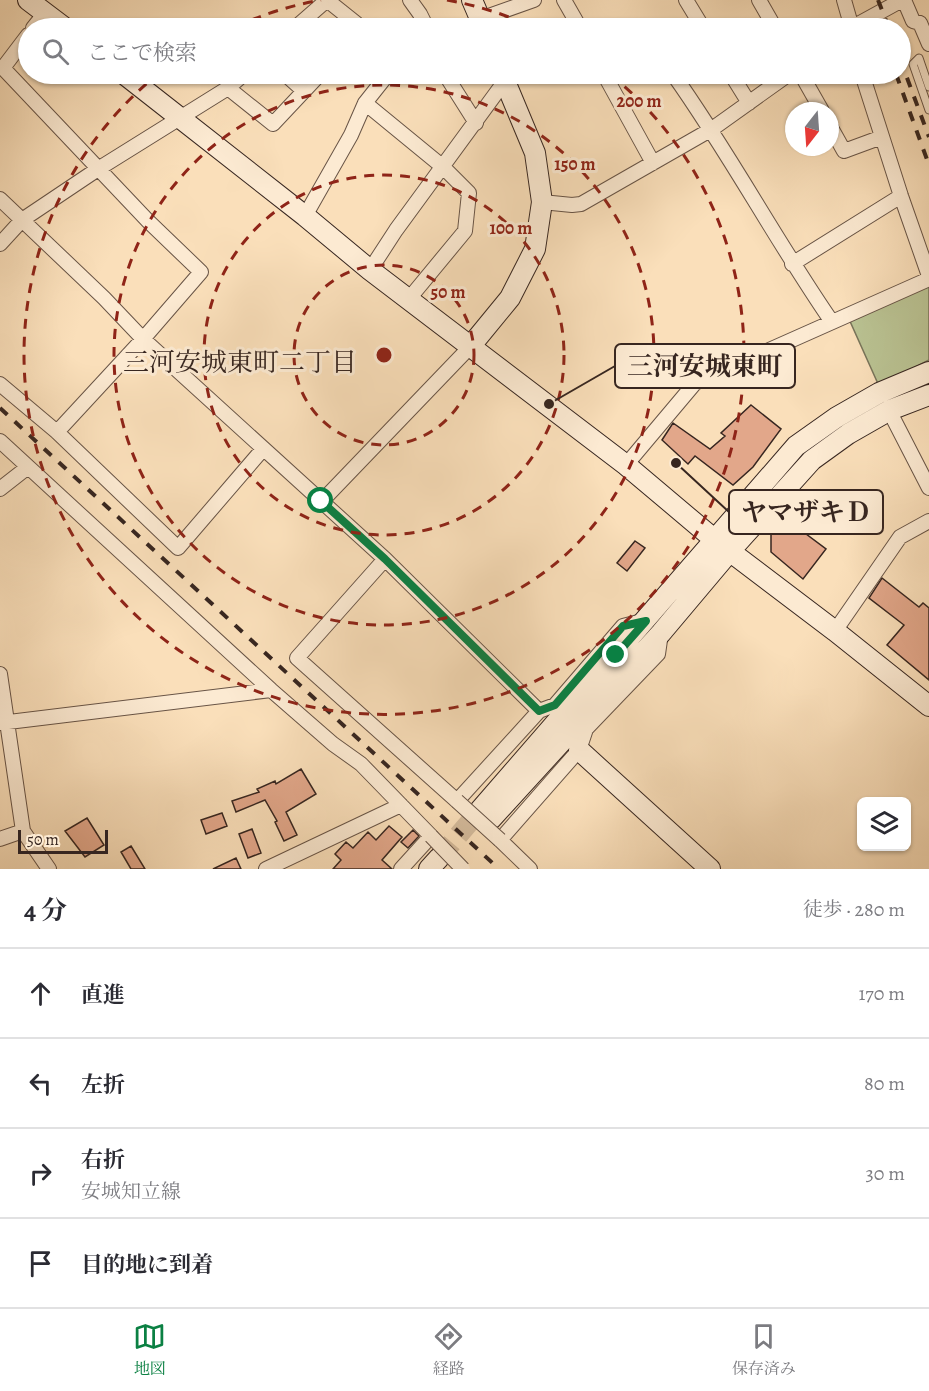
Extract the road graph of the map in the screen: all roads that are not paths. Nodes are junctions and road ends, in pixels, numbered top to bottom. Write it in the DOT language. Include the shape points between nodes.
graph roads {
  1 [pos="28,0"];
  2 [pos="327,0"];
  3 [pos="410,0"];
  4 [pos="472,0"];
  5 [pos="534,0"];
  6 [pos="564,0"];
  7 [pos="686,0"];
  8 [pos="759,0"];
  9 [pos="844,0"];
  10 [pos="903,0"];
  11 [pos="37,18"];
  12 [pos="306,18"];
  13 [pos="350,18"];
  14 [pos="422,18"];
  15 [pos="480,18"];
  16 [pos="495,18"];
  17 [pos="574,18"];
  18 [pos="695,18"];
  19 [pos="769,18"];
  20 [pos="849,18"];
  21 [pos="870,18"];
  22 [pos="925,20"];
  23 [pos="929,44"];
  24 [pos="18,48"];
  25 [pos="18,84"];
  26 [pos="18,84"];
  27 [pos="137,84"];
  28 [pos="233,84"];
  29 [pos="296,84"];
  30 [pos="311,84"];
  31 [pos="380,84"];
  32 [pos="451,84"];
  33 [pos="500,84"];
  34 [pos="507,84"];
  35 [pos="610,84"];
  36 [pos="680,84"];
  37 [pos="737,84"];
  38 [pos="775,84"];
  39 [pos="807,84"];
  40 [pos="865,84"];
  41 [pos="929,87"];
  42 [pos="228,88"];
  43 [pos="304,91"];
  44 [pos="817,102"];
  45 [pos="365,103"];
  46 [pos="749,103"];
  47 [pos="929,110"];
  48 [pos="181,117"];
  49 [pos="476,123"];
  50 [pos="712,129"];
  51 [pos="882,137"];
  52 [pos="839,142"];
  53 [pos="653,163"];
  54 [pos="443,167"];
  55 [pos="98,169"];
  56 [pos="901,196"];
  57 [pos="0,200"];
  58 [pos="542,202"];
  59 [pos="306,216"];
  60 [pos="22,220"];
  61 [pos="0,244"];
  62 [pos="792,264"];
  63 [pos="370,270"];
  64 [pos="929,277"];
  65 [pos="408,300"];
  66 [pos="831,322"];
  67 [pos="143,339"];
  68 [pos="469,348"];
  69 [pos="929,372"];
  70 [pos="0,384"];
  71 [pos="929,395"];
  72 [pos="894,420"];
  73 [pos="57,432"];
  74 [pos="0,441"];
  75 [pos="263,449"];
  76 [pos="626,465"];
  77 [pos="28,468"];
  78 [pos="929,488"];
  79 [pos="0,489"];
  80 [pos="321,501"];
  81 [pos="929,521"];
  82 [pos="722,546"];
  83 [pos="385,559"];
  84 [pos="653,627"];
  85 [pos="835,631"];
  86 [pos="0,675"];
  87 [pos="271,690"];
  88 [pos="929,706"];
  89 [pos="539,711"];
  90 [pos="3,722"];
  91 [pos="579,750"];
  92 [pos="457,801"];
  93 [pos="401,805"];
  94 [pos="486,814"];
  95 [pos="23,831"];
  96 [pos="431,836"];
  97 [pos="0,839"];
  98 [pos="500,840"];
  99 [pos="445,866"];
  100 [pos="49,869"];
  101 [pos="266,869"];
  102 [pos="401,869"];
  103 [pos="530,869"];
  104 [pos="710,869"];
  1 -- 11 [label="street"];
  2 -- 12 [label="street"];
  2 -- 13 [label="street"];
  3 -- 14 [label="street"];
  4 -- 15 [label="street"];
  5 -- 16 [label="street"];
  6 -- 17 [label="street"];
  7 -- 18 [label="street"];
  8 -- 19 [label="street"];
  9 -- 20 [label="street"];
  10 -- 21 [label="street"];
  10 -- 22 [label="street" via="913,21"];
  22 -- 23 [label="street"];
  24 -- 26 [label="street" via="3,68"];
  25 -- 55 [label="street"];
  27 -- 48 [label="street"];
  28 -- 42 [label="street"];
  29 -- 43 [label="street"];
  30 -- 43 [label="street"];
  31 -- 45 [label="street"];
  32 -- 49 [label="street"];
  33 -- 49 [label="street"];
  34 -- 58 [label="street" via="535,153"];
  35 -- 53 [label="street"];
  36 -- 50 [label="street"];
  37 -- 46 [label="street"];
  38 -- 46 [label="street"];
  39 -- 44 [label="street"];
  40 -- 51 [label="street"];
  41 -- 47 [label="lane" via="919,58 913,64"];
  42 -- 43 [label="street" via="273,124"];
  42 -- 48 [label="street"];
  45 -- 54 [label="street"];
  45 -- 59 [label="street"];
  46 -- 50 [label="street"];
  48 -- 55 [label="street"];
  48 -- 59 [label="street"];
  49 -- 54 [label="street"];
  50 -- 53 [label="street"];
  50 -- 62 [label="street"];
  51 -- 52 [label="street" via="844,151"];
  51 -- 56 [label="street"];
  53 -- 58 [label="street" via="581,204"];
  54 -- 63 [label="street"];
  54 -- 65 [label="street" via="469,194 465,231"];
  55 -- 60 [label="street"];
  55 -- 67 [label="street" via="201,272"];
  56 -- 62 [label="street"];
  56 -- 64 [label="street"];
  57 -- 60 [label="street"];
  58 -- 68 [label="street" via="535,249 510,298"];
  59 -- 63 [label="street"];
  60 -- 61 [label="street"];
  60 -- 67 [label="street"];
  62 -- 66 [label="street"];
  63 -- 65 [label="street"];
  64 -- 66 [label="street"];
  65 -- 68 [label="street"];
  66 -- 76 [label="street" via="695,383"];
  67 -- 73 [label="street"];
  67 -- 75 [label="street"];
  68 -- 76 [label="street"];
  68 -- 80 [label="street"];
  69 -- 82 [label="street" via="879,393 796,446"];
  70 -- 73 [label="street"];
  71 -- 82 [label="street" via="890,410 812,460"];
  72 -- 78 [label="street"];
  73 -- 75 [label="street" via="178,548"];
  74 -- 77 [label="street"];
  75 -- 80 [label="street"];
  76 -- 82 [label="street"];
  77 -- 79 [label="street"];
  77 -- 87 [label="street"];
  80 -- 83 [label="street"];
  81 -- 85 [label="street" via="900,537"];
  82 -- 84 [label="street"];
  82 -- 85 [label="street"];
  83 -- 89 [label="street"];
  83 -- 92 [label="street" via="297,658"];
  84 -- 89 [label="street" via="623,626 555,705"];
  84 -- 91 [label="street" via="658,654 586,729"];
  84 -- 94 [label="street"];
  85 -- 88 [label="street"];
  86 -- 90 [label="street"];
  87 -- 90 [label="street"];
  87 -- 93 [label="street" via="361,764"];
  89 -- 92 [label="street"];
  90 -- 95 [label="street"];
  91 -- 98 [label="street"];
  91 -- 104 [label="street"];
  92 -- 98 [label="street, bridge"];
  93 -- 96 [label="street"];
  93 -- 101 [label="street"];
  95 -- 97 [label="street"];
  95 -- 100 [label="street"];
  96 -- 99 [label="street, bridge"];
  96 -- 102 [label="street"];
  98 -- 103 [label="street"];
}
